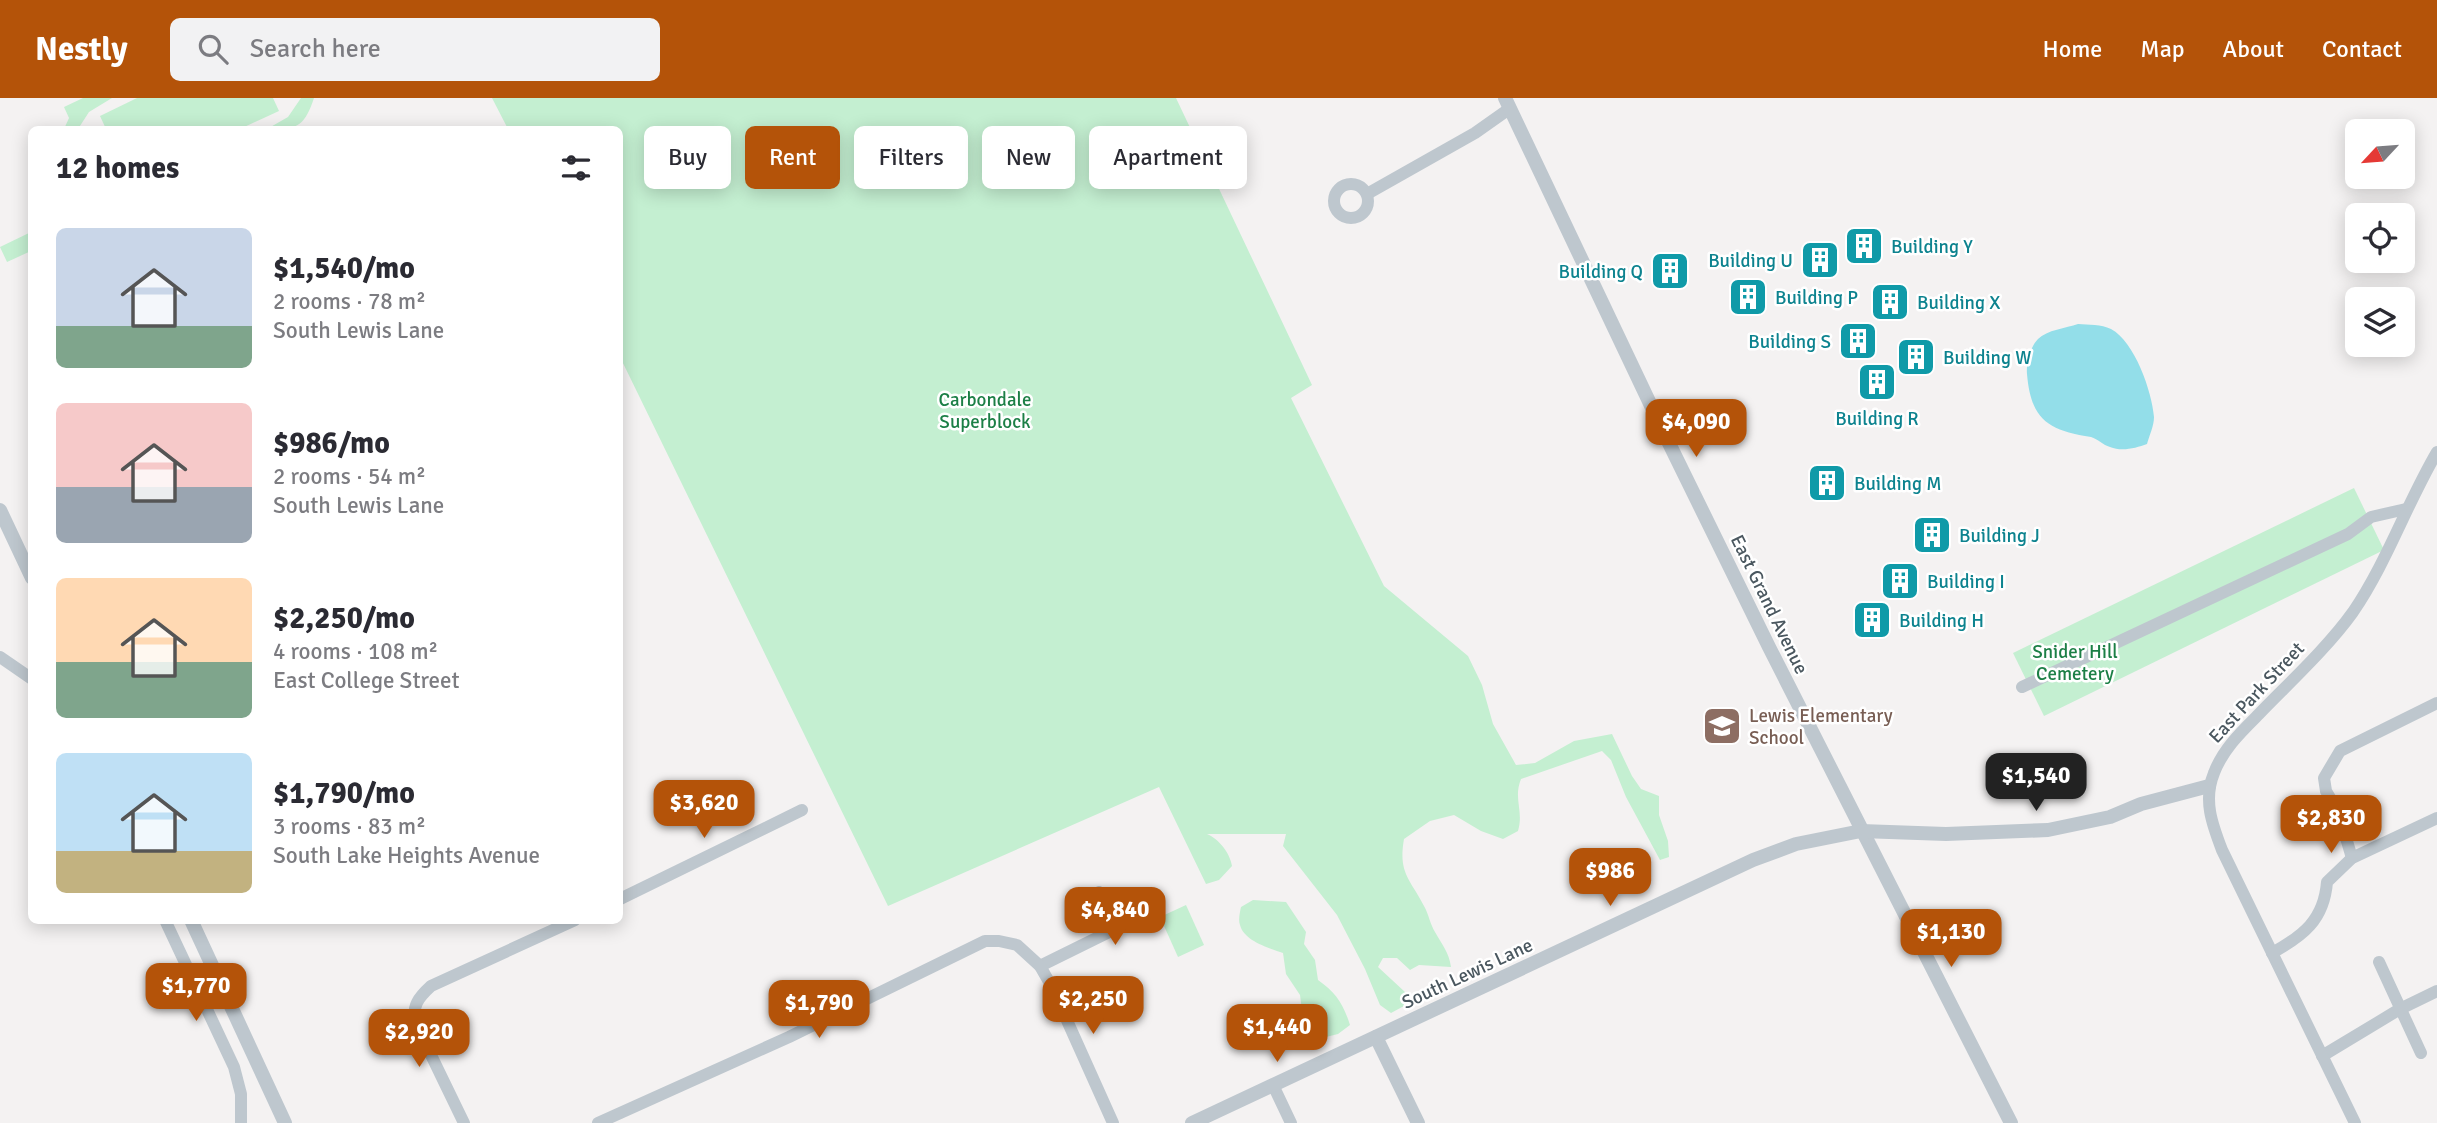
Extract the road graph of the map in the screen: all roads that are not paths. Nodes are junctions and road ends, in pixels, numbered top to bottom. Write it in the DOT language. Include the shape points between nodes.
graph roads {
  1 [pos="1507,104"];
  2 [pos="1367,194"];
  3 [pos="2437,452"];
  4 [pos="2406,509"];
  5 [pos="0,510"];
  6 [pos="28,570"];
  7 [pos="0,657"];
  8 [pos="28,677"];
  9 [pos="2022,687"];
  10 [pos="2437,703"];
  11 [pos="2209,786"];
  12 [pos="802,810"];
  13 [pos="2437,818"];
  14 [pos="1861,831"];
  15 [pos="2352,858"];
  16 [pos="1099,892"];
  17 [pos="623,898"];
  18 [pos="167,924"];
  19 [pos="193,924"];
  20 [pos="566,924"];
  21 [pos="2272,953"];
  22 [pos="2379,962"];
  23 [pos="1040,966"];
  24 [pos="2437,991"];
  25 [pos="2400,1009"];
  26 [pos="1376,1037"];
  27 [pos="2421,1053"];
  28 [pos="2322,1056"];
  29 [pos="1273,1085"];
  30 [pos="241,1123"];
  31 [pos="285,1123"];
  32 [pos="464,1123"];
  33 [pos="598,1123"];
  34 [pos="1113,1123"];
  35 [pos="1192,1123"];
  36 [pos="1291,1123"];
  37 [pos="1418,1123"];
  38 [pos="2011,1123"];
  39 [pos="2355,1123"];
  1 -- 2 [label="street" via="1475,133"];
  1 -- 14 [label="street, East Grand Avenue"];
  3 -- 4 [label="street, East Park Street"];
  4 -- 9 [label="street" via="2371,517 2328,544"];
  4 -- 11 [label="street, East Park Street" via="2382,566 2352,614 2231,743"];
  5 -- 6 [label="street"];
  7 -- 8 [label="street"];
  10 -- 15 [label="street" via="2340,751 2324,778"];
  11 -- 14 [label="street, South Lewis Lane" via="2110,817 2048,830"];
  11 -- 21 [label="street" via="2213,827"];
  12 -- 17 [label="street"];
  13 -- 15 [label="street"];
  14 -- 26 [label="street, South Lewis Lane" via="1796,844 1753,860"];
  14 -- 38 [label="street, East Grand Avenue"];
  15 -- 21 [label="street" via="2327,882 2326,901 2313,922 2299,938"];
  16 -- 23 [label="street" via="1117,928"];
  18 -- 30 [label="street" via="234,1067 241,1094"];
  19 -- 31 [label="street"];
  20 -- 32 [label="street" via="431,986 414,1007 416,1024"];
  21 -- 28 [label="street"];
  22 -- 25 [label="street"];
  23 -- 33 [label="street" via="1017,945 985,942"];
  23 -- 34 [label="street"];
  24 -- 25 [label="street"];
  25 -- 27 [label="street"];
  25 -- 28 [label="street"];
  26 -- 29 [label="street, South Lewis Lane"];
  26 -- 37 [label="street"];
  28 -- 39 [label="street"];
  29 -- 35 [label="street, South Lewis Lane"];
  29 -- 36 [label="street"];
}
